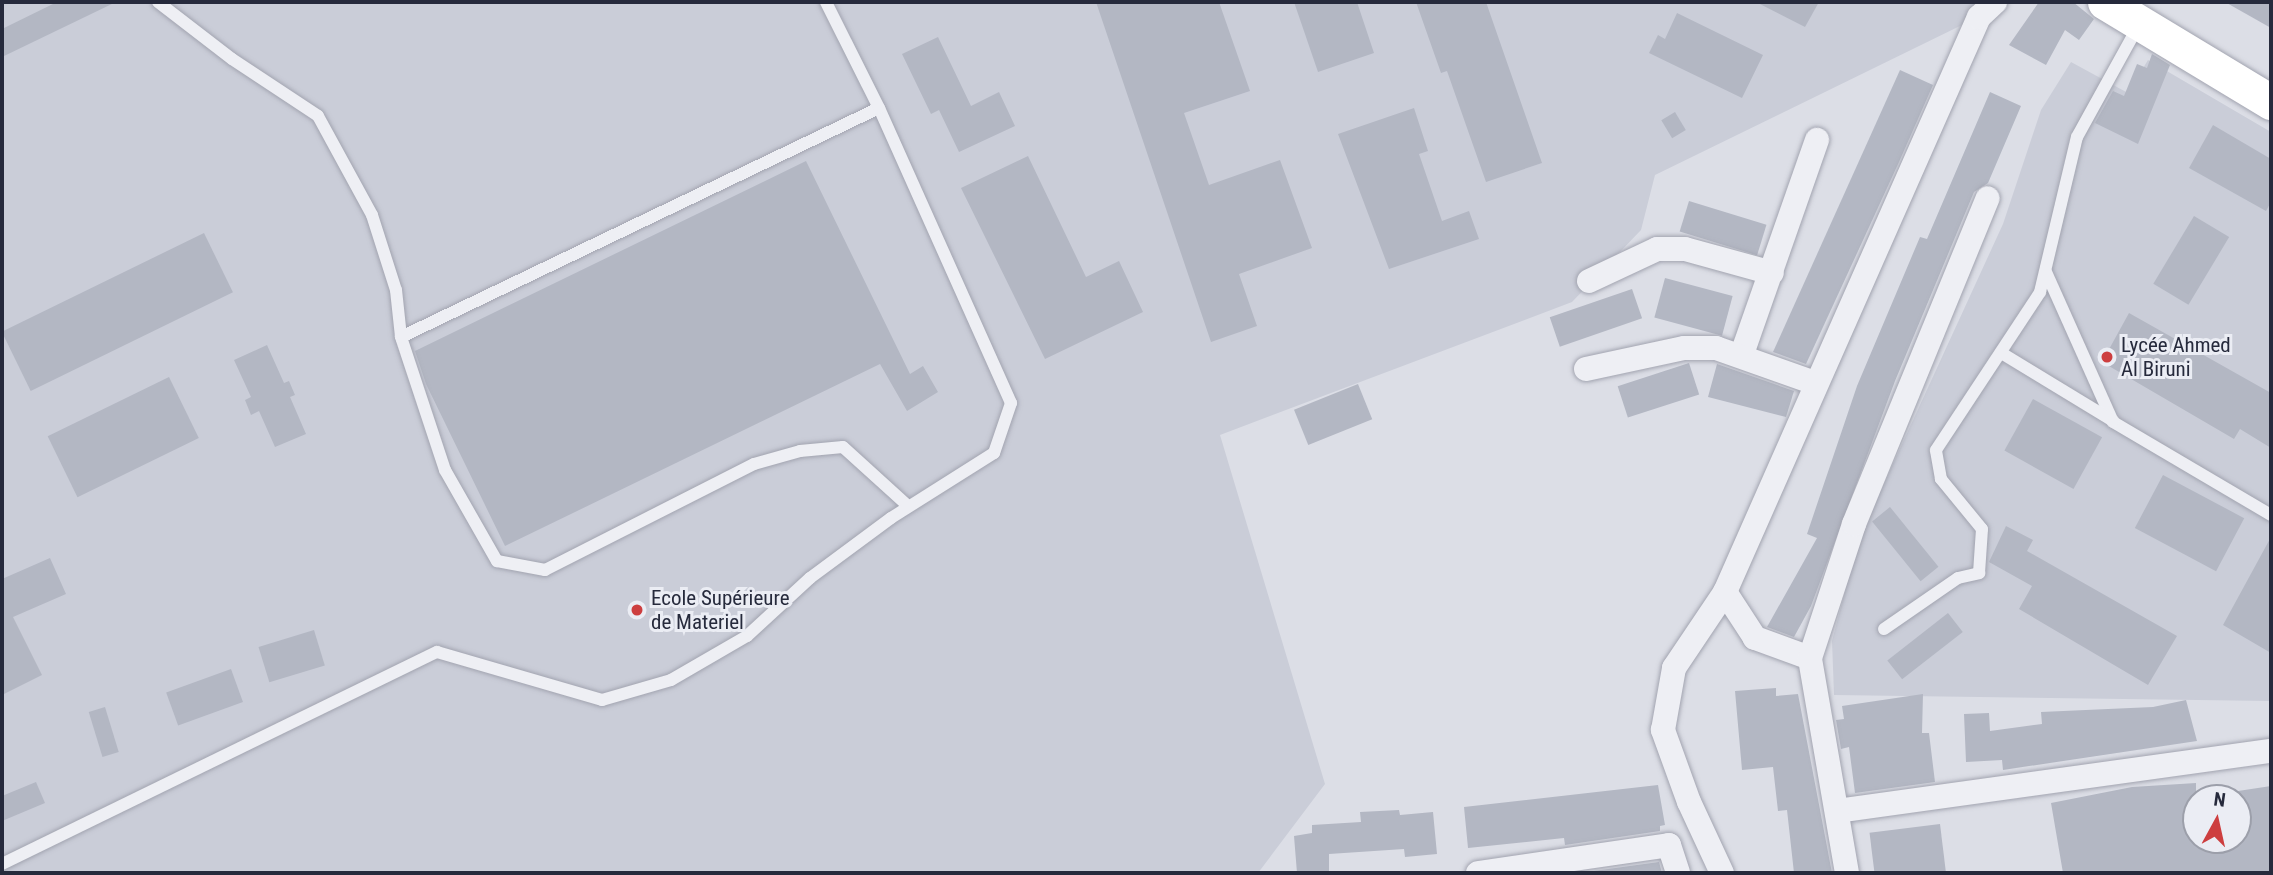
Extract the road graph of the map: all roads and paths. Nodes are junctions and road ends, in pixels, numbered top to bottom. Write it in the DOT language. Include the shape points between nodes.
graph roads {
  1 [pos="158,2"];
  2 [pos="826,2"];
  3 [pos="1995,2"];
  4 [pos="2105,2"];
  5 [pos="2140,22"];
  6 [pos="2271,102"];
  7 [pos="880,108"];
  8 [pos="1817,140"];
  9 [pos="1988,198"];
  10 [pos="2046,272"];
  11 [pos="1772,273"];
  12 [pos="1589,281"];
  13 [pos="401,337"];
  14 [pos="1742,354"];
  15 [pos="2003,354"];
  16 [pos="1586,369"];
  17 [pos="1815,383"];
  18 [pos="2113,422"];
  19 [pos="908,506"];
  20 [pos="2271,515"];
  21 [pos="1725,592"];
  22 [pos="1884,629"];
  23 [pos="1810,658"];
  24 [pos="2271,751"];
  25 [pos="1837,811"];
  26 [pos="2,864"];
  27 [pos="1478,873"];
  28 [pos="1678,873"];
  29 [pos="1722,873"];
  30 [pos="1847,873"];
  1 -- 13 [label="lane" via="318,116 372,215 396,290"];
  2 -- 7 [label="lane"];
  3 -- 17 [label="street" via="1979,16"];
  4 -- 5 [label="main road"];
  5 -- 6 [label="main road"];
  5 -- 10 [label="lane" via="2077,138"];
  7 -- 13 [label="lane"];
  7 -- 19 [label="lane" via="1011,403 994,453"];
  8 -- 11 [label="street"];
  9 -- 23 [label="street" via="1854,524"];
  10 -- 15 [label="lane" via="2040,292"];
  10 -- 18 [label="lane"];
  11 -- 12 [label="street" via="1685,248 1657,249"];
  11 -- 14 [label="street"];
  13 -- 19 [label="lane" via="445,470 497,561 545,570 754,464 800,451 843,447"];
  14 -- 16 [label="street" via="1684,348"];
  14 -- 17 [label="street"];
  15 -- 18 [label="lane"];
  15 -- 22 [label="lane" via="1936,450 1941,479 1982,529 1979,573 1958,578"];
  17 -- 21 [label="street"];
  18 -- 20 [label="lane"];
  19 -- 26 [label="lane" via="810,578 747,636 671,680 601,699 437,652"];
  21 -- 23 [label="street" via="1755,638"];
  21 -- 29 [label="street" via="1674,668 1663,730"];
  23 -- 25 [label="street"];
  24 -- 25 [label="street"];
  25 -- 30 [label="street"];
  27 -- 28 [label="street" via="1669,845"];
}
